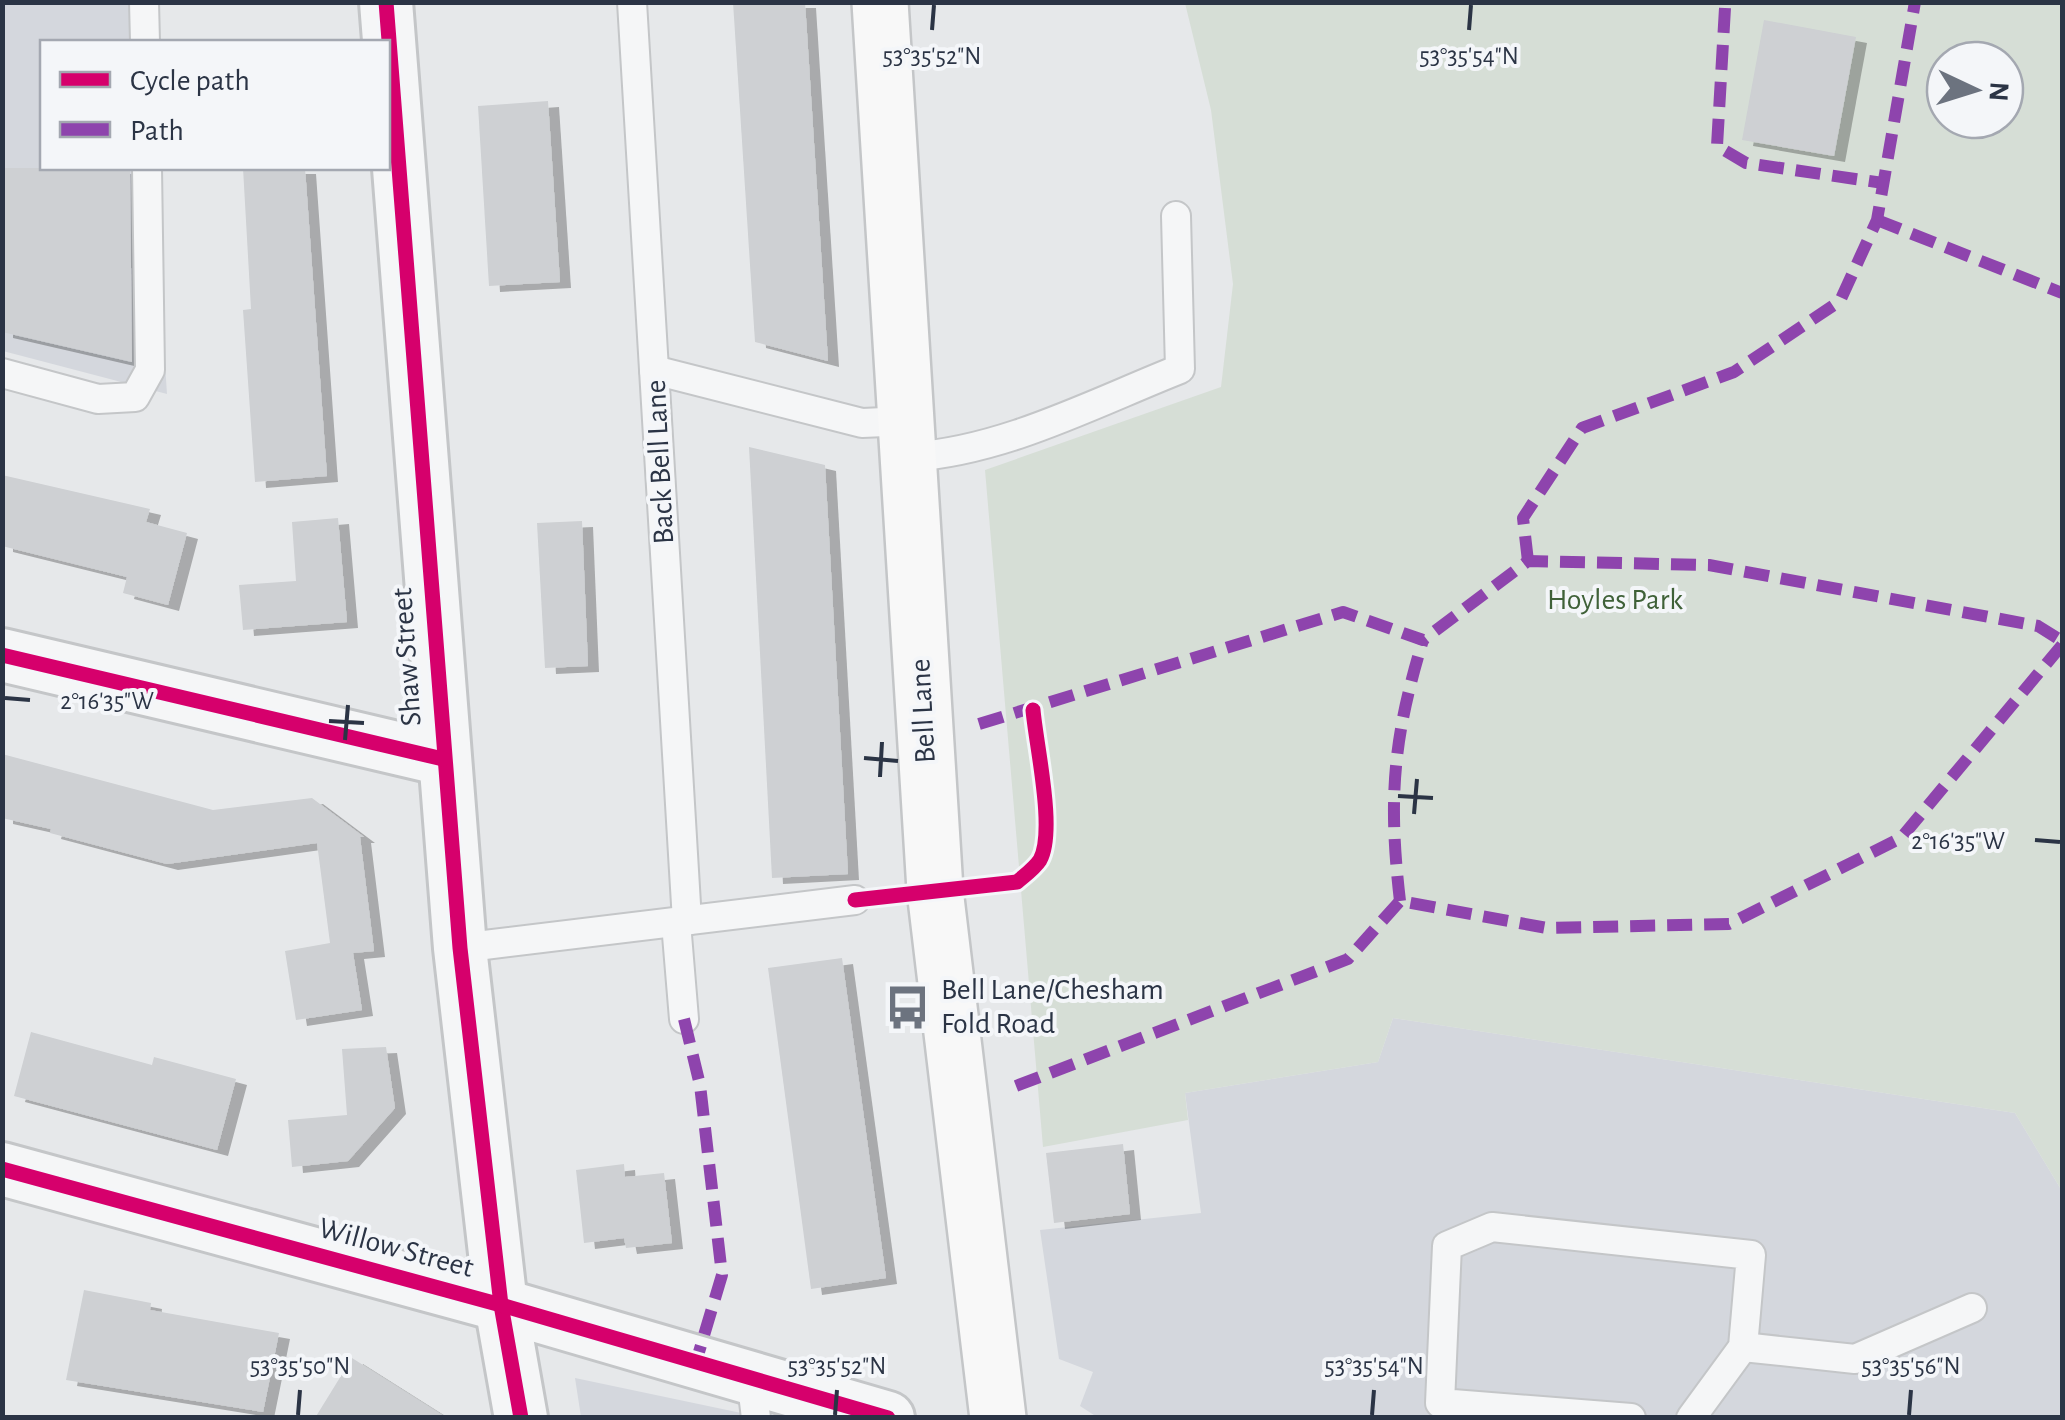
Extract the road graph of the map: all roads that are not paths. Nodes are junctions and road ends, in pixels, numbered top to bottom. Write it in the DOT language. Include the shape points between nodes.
graph roads {
  1 [pos="144,2"];
  2 [pos="386,2"];
  3 [pos="632,2"];
  4 [pos="880,2"];
  5 [pos="145,40"];
  6 [pos="389,40"];
  7 [pos="390,56"];
  8 [pos="147,170"];
  9 [pos="1176,216"];
  10 [pos="654,370"];
  11 [pos="2,373"];
  12 [pos="909,439"];
  13 [pos="2,654"];
  14 [pos="442,758"];
  15 [pos="855,900"];
  16 [pos="681,922"];
  17 [pos="460,948"];
  18 [pos="684,1019"];
  19 [pos="2,1169"];
  20 [pos="501,1305"];
  21 [pos="1972,1308"];
  22 [pos="1743,1347"];
  23 [pos="754,1398"];
  24 [pos="522,1418"];
  25 [pos="888,1418"];
  26 [pos="998,1418"];
  27 [pos="1631,1418"];
  28 [pos="1691,1418"];
  1 -- 5 [label="lane"];
  2 -- 6 [label="street, Shaw Street"];
  3 -- 10 [label="lane, Back Bell Lane"];
  4 -- 12 [label="main road, Bell Lane"];
  7 -- 14 [label="street, Shaw Street"];
  8 -- 11 [label="lane" via="150,370 135,397 98,400"];
  9 -- 12 [label="lane" via="1180,369 949,454"];
  10 -- 12 [label="lane"];
  10 -- 16 [label="lane, Back Bell Lane"];
  12 -- 26 [label="main road, Bell Lane" via="936,908"];
  13 -- 14 [label="street"];
  14 -- 17 [label="street, Shaw Street"];
  15 -- 16 [label="lane"];
  16 -- 17 [label="lane"];
  16 -- 18 [label="lane, Back Bell Lane"];
  17 -- 20 [label="street, Shaw Street"];
  19 -- 20 [label="street, Willow Street"];
  20 -- 23 [label="street, Willow Street"];
  20 -- 24 [label="street, Shaw Street"];
  21 -- 22 [label="lane" via="1855,1359"];
  22 -- 27 [label="lane" via="1751,1255 1492,1227 1447,1246 1440,1403"];
  22 -- 28 [label="lane"];
  23 -- 25 [label="street, Willow Street"];
}
